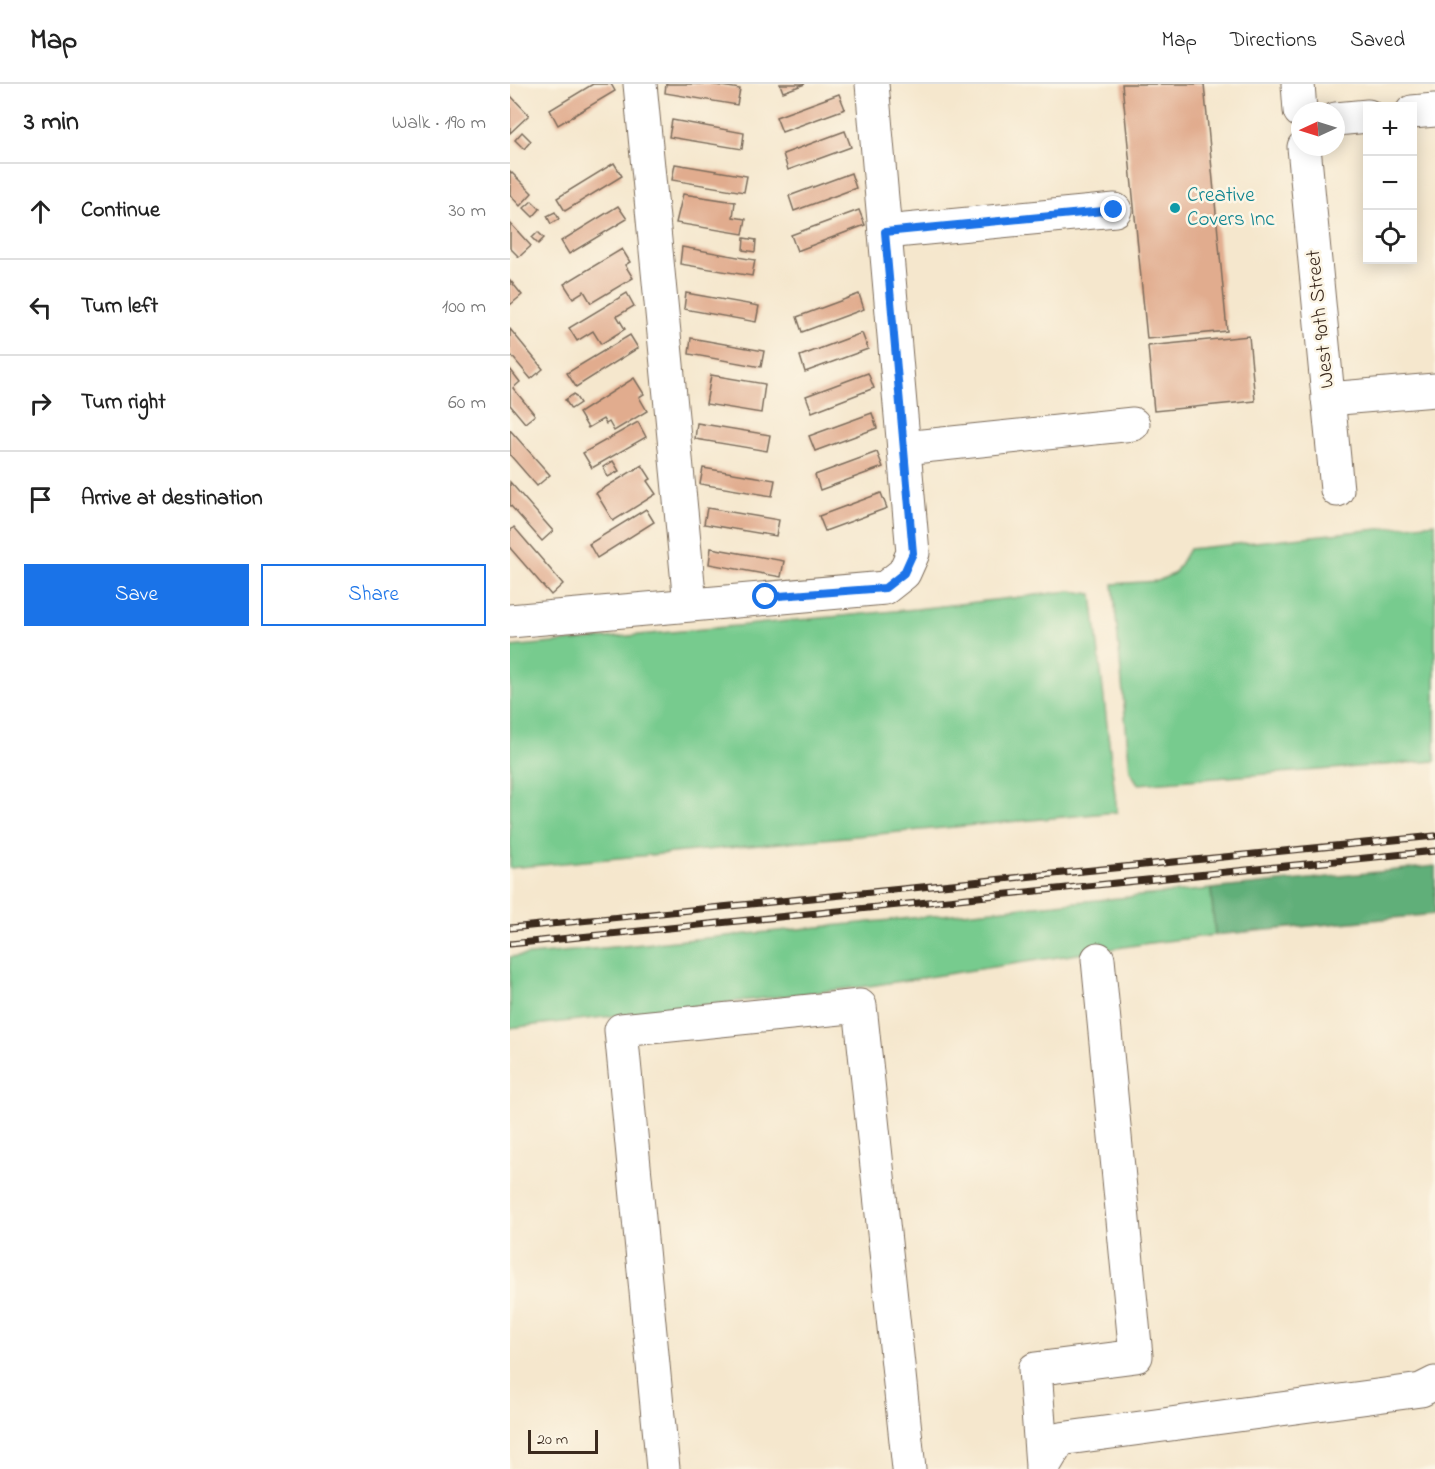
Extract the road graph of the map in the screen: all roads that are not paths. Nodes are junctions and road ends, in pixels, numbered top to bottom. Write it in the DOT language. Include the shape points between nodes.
graph roads {
  1 [pos="640,84"];
  2 [pos="872,84"];
  3 [pos="1298,84"];
  4 [pos="1299,102"];
  5 [pos="1435,110"];
  6 [pos="1417,112"];
  7 [pos="1363,116"];
  8 [pos="1345,118"];
  9 [pos="1305,156"];
  10 [pos="1114,210"];
  11 [pos="885,232"];
  12 [pos="1435,390"];
  13 [pos="1328,399"];
  14 [pos="1133,424"];
  15 [pos="904,448"];
  16 [pos="1337,490"];
  17 [pos="690,604"];
  18 [pos="510,621"];
  19 [pos="1098,959"];
  20 [pos="1435,1383"];
  21 [pos="1042,1468"];
  22 [pos="663,1469"];
  23 [pos="909,1469"];
  1 -- 17 [label="street"];
  2 -- 11 [label="street"];
  3 -- 4 [label="street"];
  5 -- 6 [label="street"];
  7 -- 8 [label="street"];
  9 -- 13 [label="street, West 90th Street"];
  10 -- 11 [label="street"];
  11 -- 15 [label="street"];
  12 -- 13 [label="street"];
  13 -- 16 [label="street, West 90th Street"];
  14 -- 15 [label="street"];
  15 -- 17 [label="street" via="913,553 904,573 885,588"];
  17 -- 18 [label="street"];
  19 -- 21 [label="street" via="1136,1356 1035,1369"];
  20 -- 21 [label="street" via="1421,1390 1060,1438"];
  22 -- 23 [label="street" via="621,1030 860,1006"];
}
